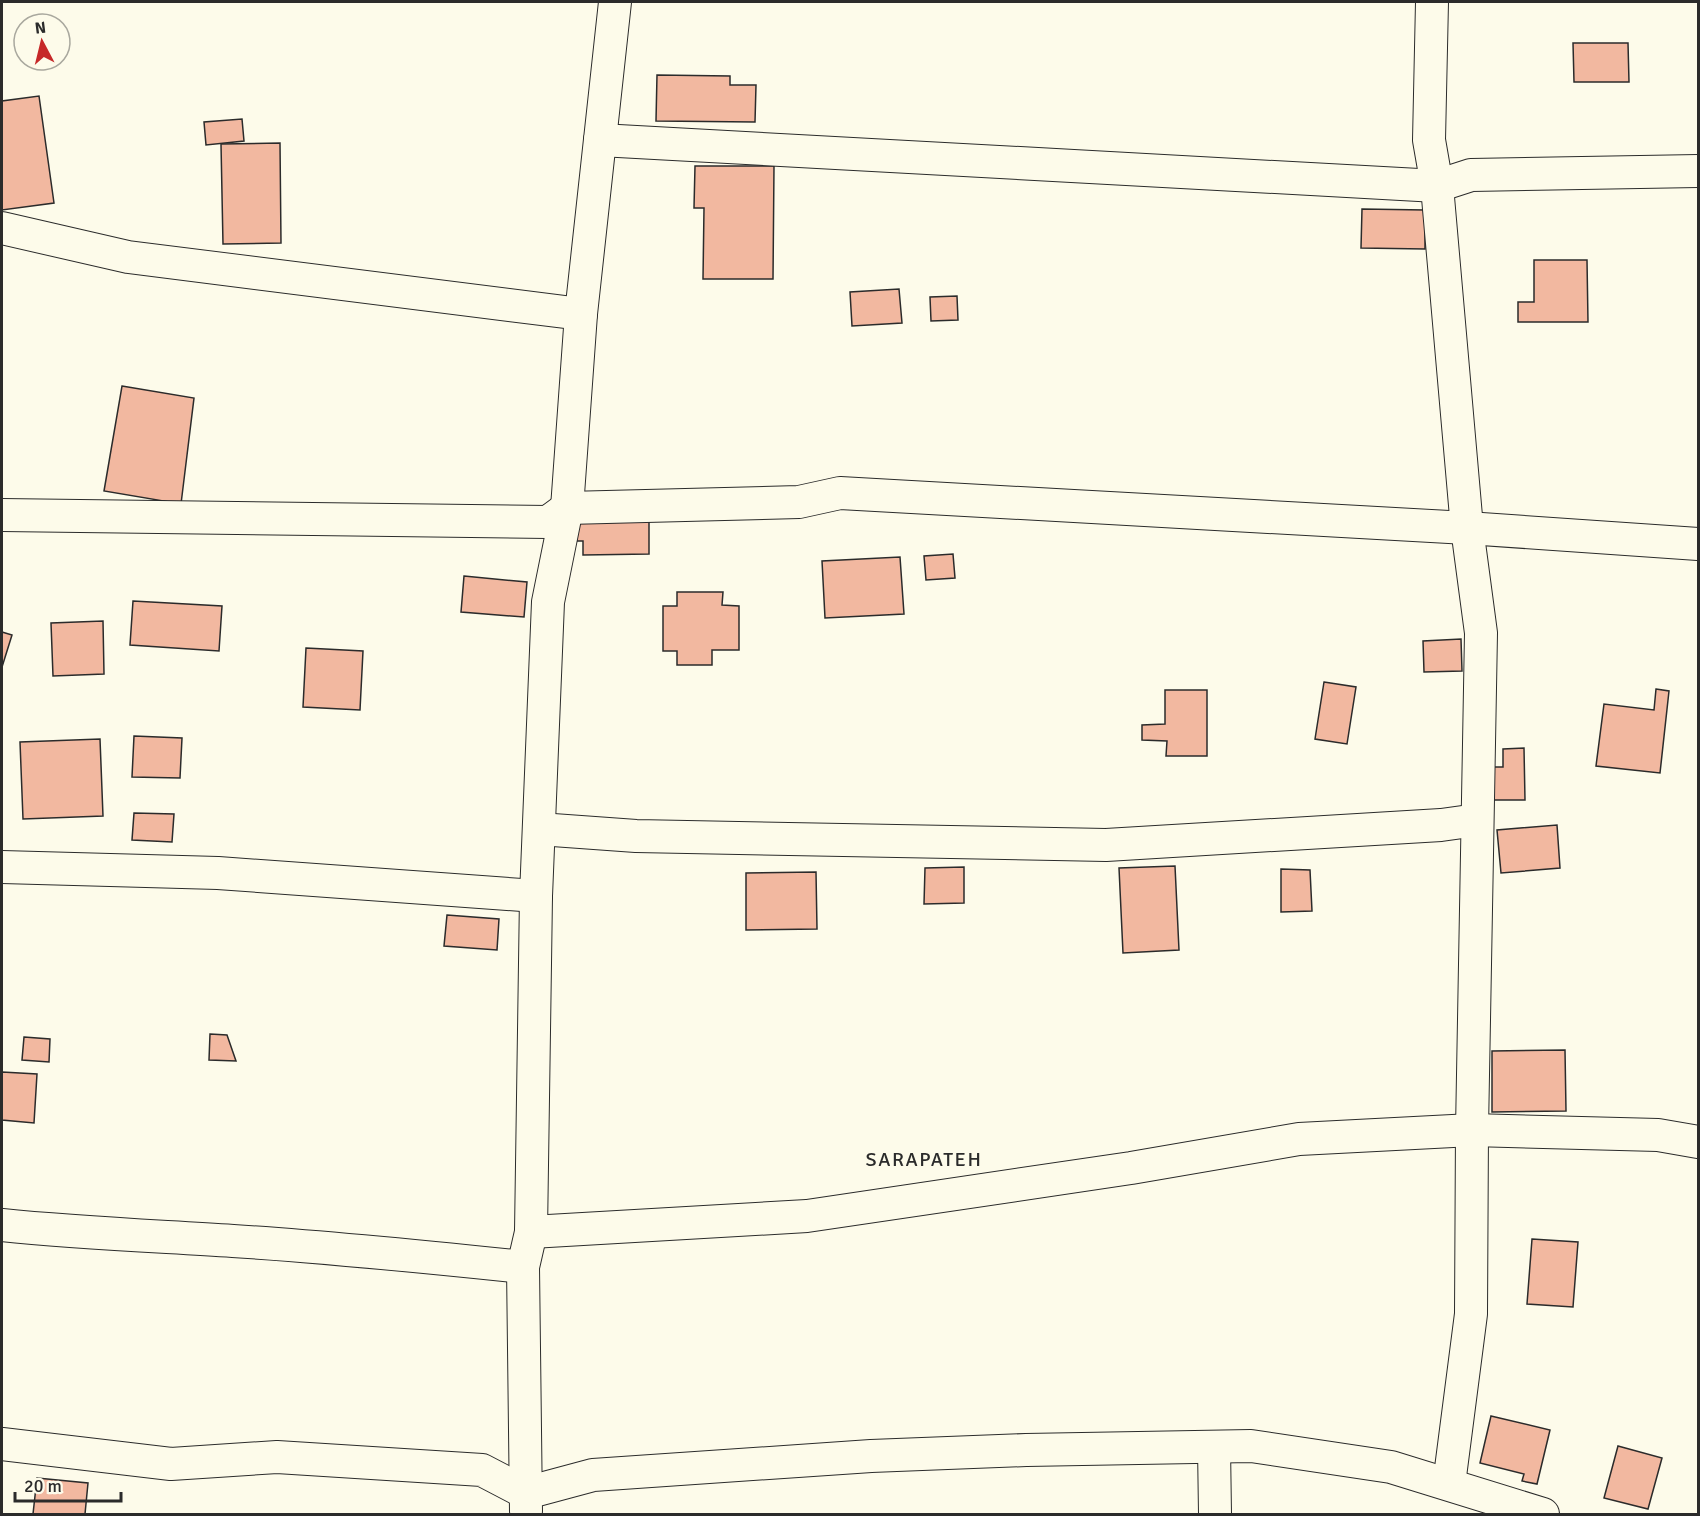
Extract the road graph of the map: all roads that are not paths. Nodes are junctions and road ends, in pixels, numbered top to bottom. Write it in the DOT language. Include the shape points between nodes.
graph roads {
  1 [pos="615,2"];
  2 [pos="1432,2"];
  3 [pos="600,140"];
  4 [pos="1698,171"];
  5 [pos="1437,186"];
  6 [pos="2,228"];
  7 [pos="581,314"];
  8 [pos="567,508"];
  9 [pos="2,515"];
  10 [pos="1467,528"];
  11 [pos="1698,544"];
  12 [pos="1477,820"];
  13 [pos="540,829"];
  14 [pos="2,867"];
  15 [pos="536,896"];
  16 [pos="1472,1130"];
  17 [pos="1698,1142"];
  18 [pos="2,1226"];
  19 [pos="531,1232"];
  20 [pos="523,1267"];
  21 [pos="2,1444"];
  22 [pos="1214,1447"];
  23 [pos="1449,1484"];
  24 [pos="526,1504"];
  25 [pos="1215,1515"];
  26 [pos="1543,1515"];
  1 -- 3 [label="street"];
  2 -- 5 [label="street" via="1429,140"];
  3 -- 5 [label="street"];
  3 -- 7 [label="street"];
  4 -- 5 [label="street" via="1471,175"];
  5 -- 10 [label="street"];
  6 -- 7 [label="street" via="128,257"];
  7 -- 8 [label="street"];
  8 -- 9 [label="street" via="548,522"];
  8 -- 10 [label="street" via="799,502 840,493"];
  8 -- 13 [label="street" via="548,602"];
  10 -- 11 [label="street"];
  10 -- 12 [label="street" via="1481,633"];
  12 -- 13 [label="street" via="1106,845 636,836"];
  12 -- 16 [label="street"];
  13 -- 15 [label="street"];
  14 -- 15 [label="street" via="218,873"];
  15 -- 19 [label="street"];
  16 -- 17 [label="street" via="1658,1135"];
  16 -- 19 [label="street" via="1299,1139 1131,1168 807,1215"];
  16 -- 23 [label="street" via="1471,1314"];
  18 -- 20 [label="street" via="233,1241"];
  19 -- 20 [label="street"];
  20 -- 24 [label="street"];
  21 -- 24 [label="street" via="171,1464 277,1457 482,1470"];
  22 -- 23 [label="street" via="1251,1446 1391,1467"];
  22 -- 24 [label="street" via="871,1456 593,1475"];
  22 -- 25 [label="street"];
  23 -- 26 [label="street"];
}
